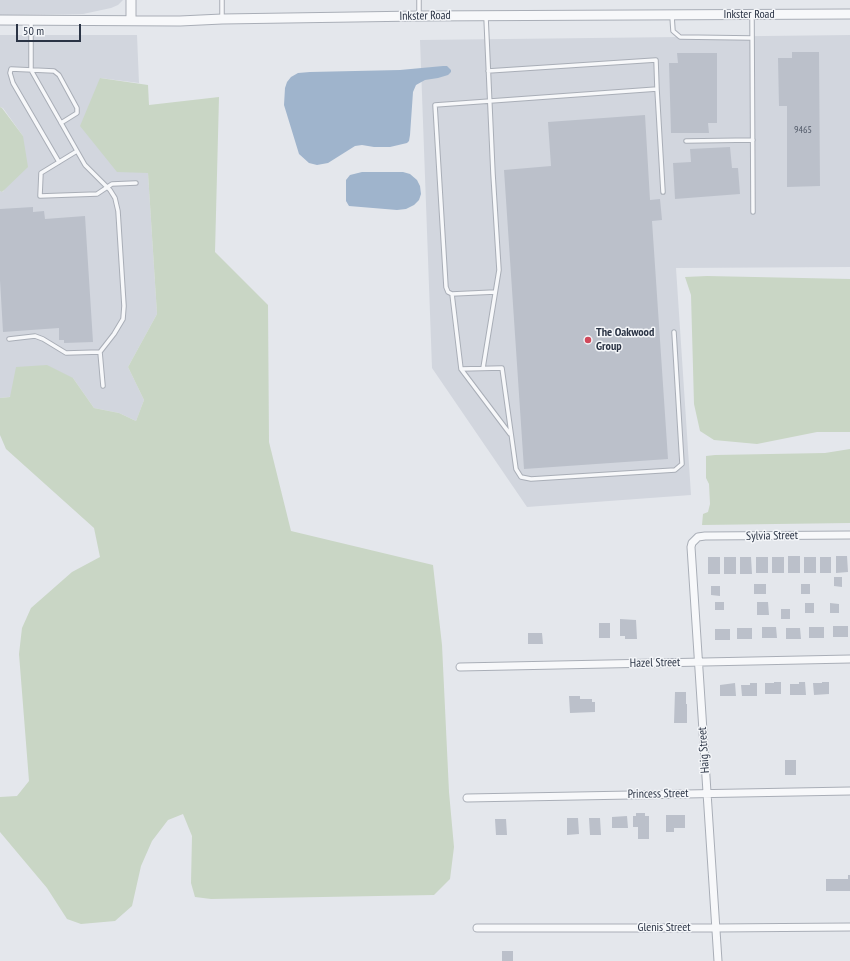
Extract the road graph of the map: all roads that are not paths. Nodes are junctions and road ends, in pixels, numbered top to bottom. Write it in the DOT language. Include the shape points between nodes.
graph roads {
  1 [pos="131,0"];
  2 [pos="222,0"];
  3 [pos="419,0"];
  4 [pos="850,14"];
  5 [pos="672,15"];
  6 [pos="752,15"];
  7 [pos="419,16"];
  8 [pos="486,16"];
  9 [pos="222,19"];
  10 [pos="0,20"];
  11 [pos="31,20"];
  12 [pos="131,20"];
  13 [pos="752,38"];
  14 [pos="31,70"];
  15 [pos="488,71"];
  16 [pos="657,89"];
  17 [pos="489,101"];
  18 [pos="61,123"];
  19 [pos="752,140"];
  20 [pos="686,141"];
  21 [pos="77,151"];
  22 [pos="59,162"];
  23 [pos="136,183"];
  24 [pos="107,187"];
  25 [pos="663,192"];
  26 [pos="753,212"];
  27 [pos="495,292"];
  28 [pos="452,294"];
  29 [pos="674,332"];
  30 [pos="9,339"];
  31 [pos="100,352"];
  32 [pos="483,368"];
  33 [pos="461,369"];
  34 [pos="103,386"];
  35 [pos="511,434"];
  36 [pos="850,535"];
  37 [pos="694,540"];
  38 [pos="850,659"];
  39 [pos="698,662"];
  40 [pos="460,667"];
  41 [pos="850,791"];
  42 [pos="708,793"];
  43 [pos="467,798"];
  44 [pos="850,927"];
  45 [pos="477,928"];
  46 [pos="716,928"];
  47 [pos="718,961"];
  1 -- 12 [label="street"];
  2 -- 9 [label="lane"];
  3 -- 7 [label="lane"];
  4 -- 6 [label="street, Inkster Road"];
  5 -- 6 [label="street, Inkster Road"];
  5 -- 8 [label="street, Inkster Road"];
  5 -- 13 [label="lane" via="673,31 680,37"];
  6 -- 13 [label="lane"];
  7 -- 8 [label="street, Inkster Road"];
  7 -- 9 [label="street, Inkster Road"];
  8 -- 15 [label="lane"];
  9 -- 12 [label="street, Inkster Road"];
  10 -- 11 [label="street, Inkster Road"];
  11 -- 12 [label="street, Inkster Road"];
  11 -- 14 [label="lane"];
  13 -- 19 [label="lane"];
  14 -- 18 [label="lane"];
  14 -- 18 [label="lane" via="54,71 59,75 77,108 77,113"];
  14 -- 22 [label="lane" via="11,69 10,73 13,83"];
  15 -- 16 [label="lane" via="656,60"];
  15 -- 17 [label="lane"];
  16 -- 17 [label="lane"];
  16 -- 25 [label="lane"];
  17 -- 27 [label="lane" via="499,270"];
  17 -- 28 [label="lane" via="435,105 446,287"];
  18 -- 21 [label="lane"];
  19 -- 20 [label="lane"];
  19 -- 26 [label="lane"];
  21 -- 22 [label="lane"];
  21 -- 24 [label="lane" via="85,165"];
  22 -- 24 [label="lane" via="41,174 40,196 96,194"];
  23 -- 24 [label="lane" via="112,184"];
  24 -- 31 [label="lane" via="115,198 118,211 124,306 123,319"];
  27 -- 28 [label="lane"];
  27 -- 32 [label="lane"];
  28 -- 33 [label="lane"];
  29 -- 35 [label="lane" via="682,464 675,470 531,479 521,477 516,469"];
  30 -- 31 [label="lane" via="34,336 66,353"];
  31 -- 34 [label="lane"];
  32 -- 33 [label="lane"];
  32 -- 35 [label="lane" via="502,368"];
  33 -- 35 [label="lane"];
  36 -- 37 [label="street, Sylvia Street" via="705,536"];
  37 -- 39 [label="street, Haig Street" via="691,547"];
  38 -- 39 [label="street, Hazel Street"];
  39 -- 40 [label="street, Hazel Street"];
  39 -- 42 [label="street, Haig Street"];
  41 -- 42 [label="street, Princess Street"];
  42 -- 43 [label="street, Princess Street"];
  42 -- 46 [label="street, Haig Street"];
  44 -- 46 [label="street, Glenis Street"];
  45 -- 46 [label="street, Glenis Street"];
  46 -- 47 [label="street, Haig Street"];
}
